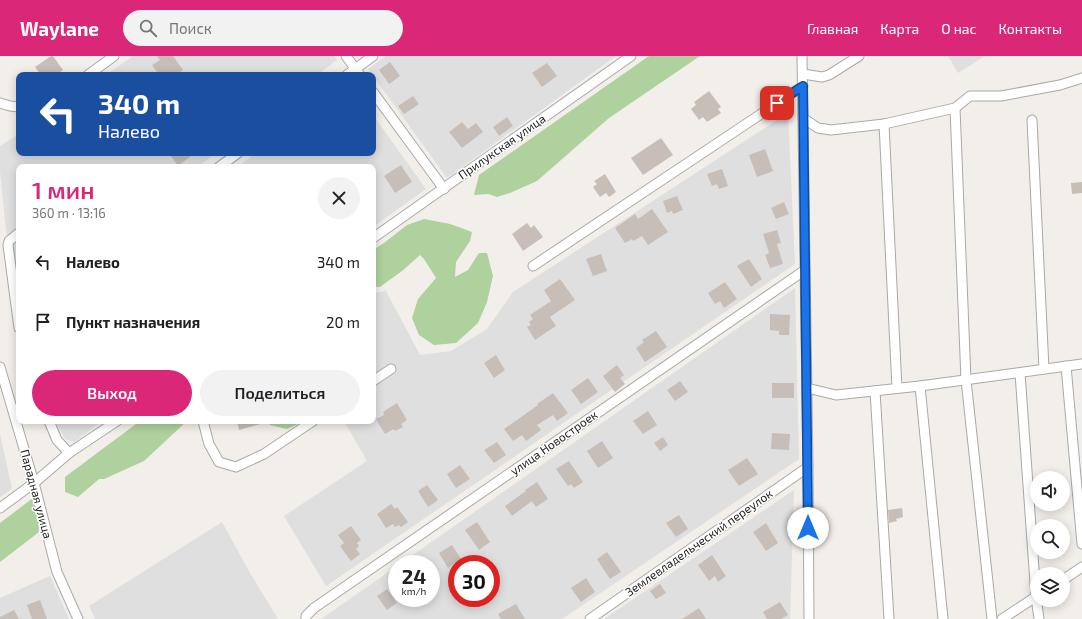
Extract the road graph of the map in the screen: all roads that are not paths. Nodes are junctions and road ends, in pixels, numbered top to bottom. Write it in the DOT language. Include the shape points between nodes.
graph roads {
  1 [pos="114,56"];
  2 [pos="346,56"];
  3 [pos="373,56"];
  4 [pos="632,56"];
  5 [pos="802,56"];
  6 [pos="859,56"];
  7 [pos="92,72"];
  8 [pos="358,72"];
  9 [pos="803,74"];
  10 [pos="1082,78"];
  11 [pos="803,86"];
  12 [pos="376,96"];
  13 [pos="0,103"];
  14 [pos="16,106"];
  15 [pos="955,108"];
  16 [pos="803,118"];
  17 [pos="1032,120"];
  18 [pos="884,124"];
  19 [pos="234,156"];
  20 [pos="223,164"];
  21 [pos="444,189"];
  22 [pos="16,235"];
  23 [pos="376,236"];
  24 [pos="533,266"];
  25 [pos="805,270"];
  26 [pos="16,305"];
  27 [pos="1082,364"];
  28 [pos="1066,366"];
  29 [pos="0,367"];
  30 [pos="391,369"];
  31 [pos="1044,369"];
  32 [pos="1020,373"];
  33 [pos="376,379"];
  34 [pos="966,380"];
  35 [pos="920,386"];
  36 [pos="807,388"];
  37 [pos="897,388"];
  38 [pos="876,391"];
  39 [pos="16,422"];
  40 [pos="17,424"];
  41 [pos="50,424"];
  42 [pos="112,424"];
  43 [pos="204,424"];
  44 [pos="309,424"];
  45 [pos="69,453"];
  46 [pos="808,467"];
  47 [pos="34,483"];
  48 [pos="0,508"];
  49 [pos="1082,544"];
  50 [pos="1034,567"];
  51 [pos="1082,567"];
  52 [pos="1070,575"];
  53 [pos="1030,601"];
  54 [pos="1037,607"];
  55 [pos="78,619"];
  56 [pos="306,619"];
  57 [pos="590,619"];
  58 [pos="809,619"];
  59 [pos="889,619"];
  60 [pos="943,619"];
  61 [pos="992,619"];
  62 [pos="1002,619"];
  63 [pos="1039,619"];
  1 -- 7 [label="street"];
  2 -- 8 [label="street"];
  3 -- 8 [label="street"];
  4 -- 21 [label="street, Прилукская улица"];
  5 -- 9 [label="street"];
  6 -- 9 [label="street" via="829,75 822,77"];
  9 -- 11 [label="street"];
  10 -- 15 [label="street" via="1060,85 1001,96 970,96"];
  11 -- 16 [label="street"];
  11 -- 24 [label="street"];
  12 -- 21 [label="street"];
  13 -- 14 [label="street"];
  15 -- 18 [label="street"];
  15 -- 34 [label="street"];
  16 -- 18 [label="street" via="818,128 831,130"];
  16 -- 25 [label="street"];
  17 -- 31 [label="street"];
  18 -- 37 [label="street"];
  19 -- 20 [label="street"];
  21 -- 23 [label="street, Прилукская улица"];
  22 -- 26 [label="street" via="8,245"];
  25 -- 36 [label="street"];
  25 -- 56 [label="street, улица Новостроек" via="314,608"];
  27 -- 28 [label="street"];
  28 -- 31 [label="street"];
  28 -- 49 [label="street"];
  29 -- 39 [label="street, Парадная улица"];
  30 -- 33 [label="street"];
  31 -- 32 [label="street"];
  32 -- 34 [label="street"];
  32 -- 50 [label="street"];
  34 -- 35 [label="street"];
  34 -- 61 [label="street"];
  35 -- 37 [label="street"];
  35 -- 60 [label="street"];
  36 -- 38 [label="street" via="836,395"];
  36 -- 46 [label="street"];
  37 -- 38 [label="street"];
  38 -- 59 [label="street"];
  40 -- 47 [label="street, Парадная улица"];
  41 -- 45 [label="street" via="57,440"];
  42 -- 45 [label="street"];
  43 -- 44 [label="street" via="209,444 219,462 236,467 264,454"];
  45 -- 47 [label="street"];
  46 -- 57 [label="street, Землевладельческий переулок"];
  46 -- 58 [label="street"];
  47 -- 48 [label="street"];
  47 -- 55 [label="street, Парадная улица" via="57,572"];
  51 -- 52 [label="street"];
  53 -- 62 [label="street"];
  54 -- 63 [label="street"];
}
